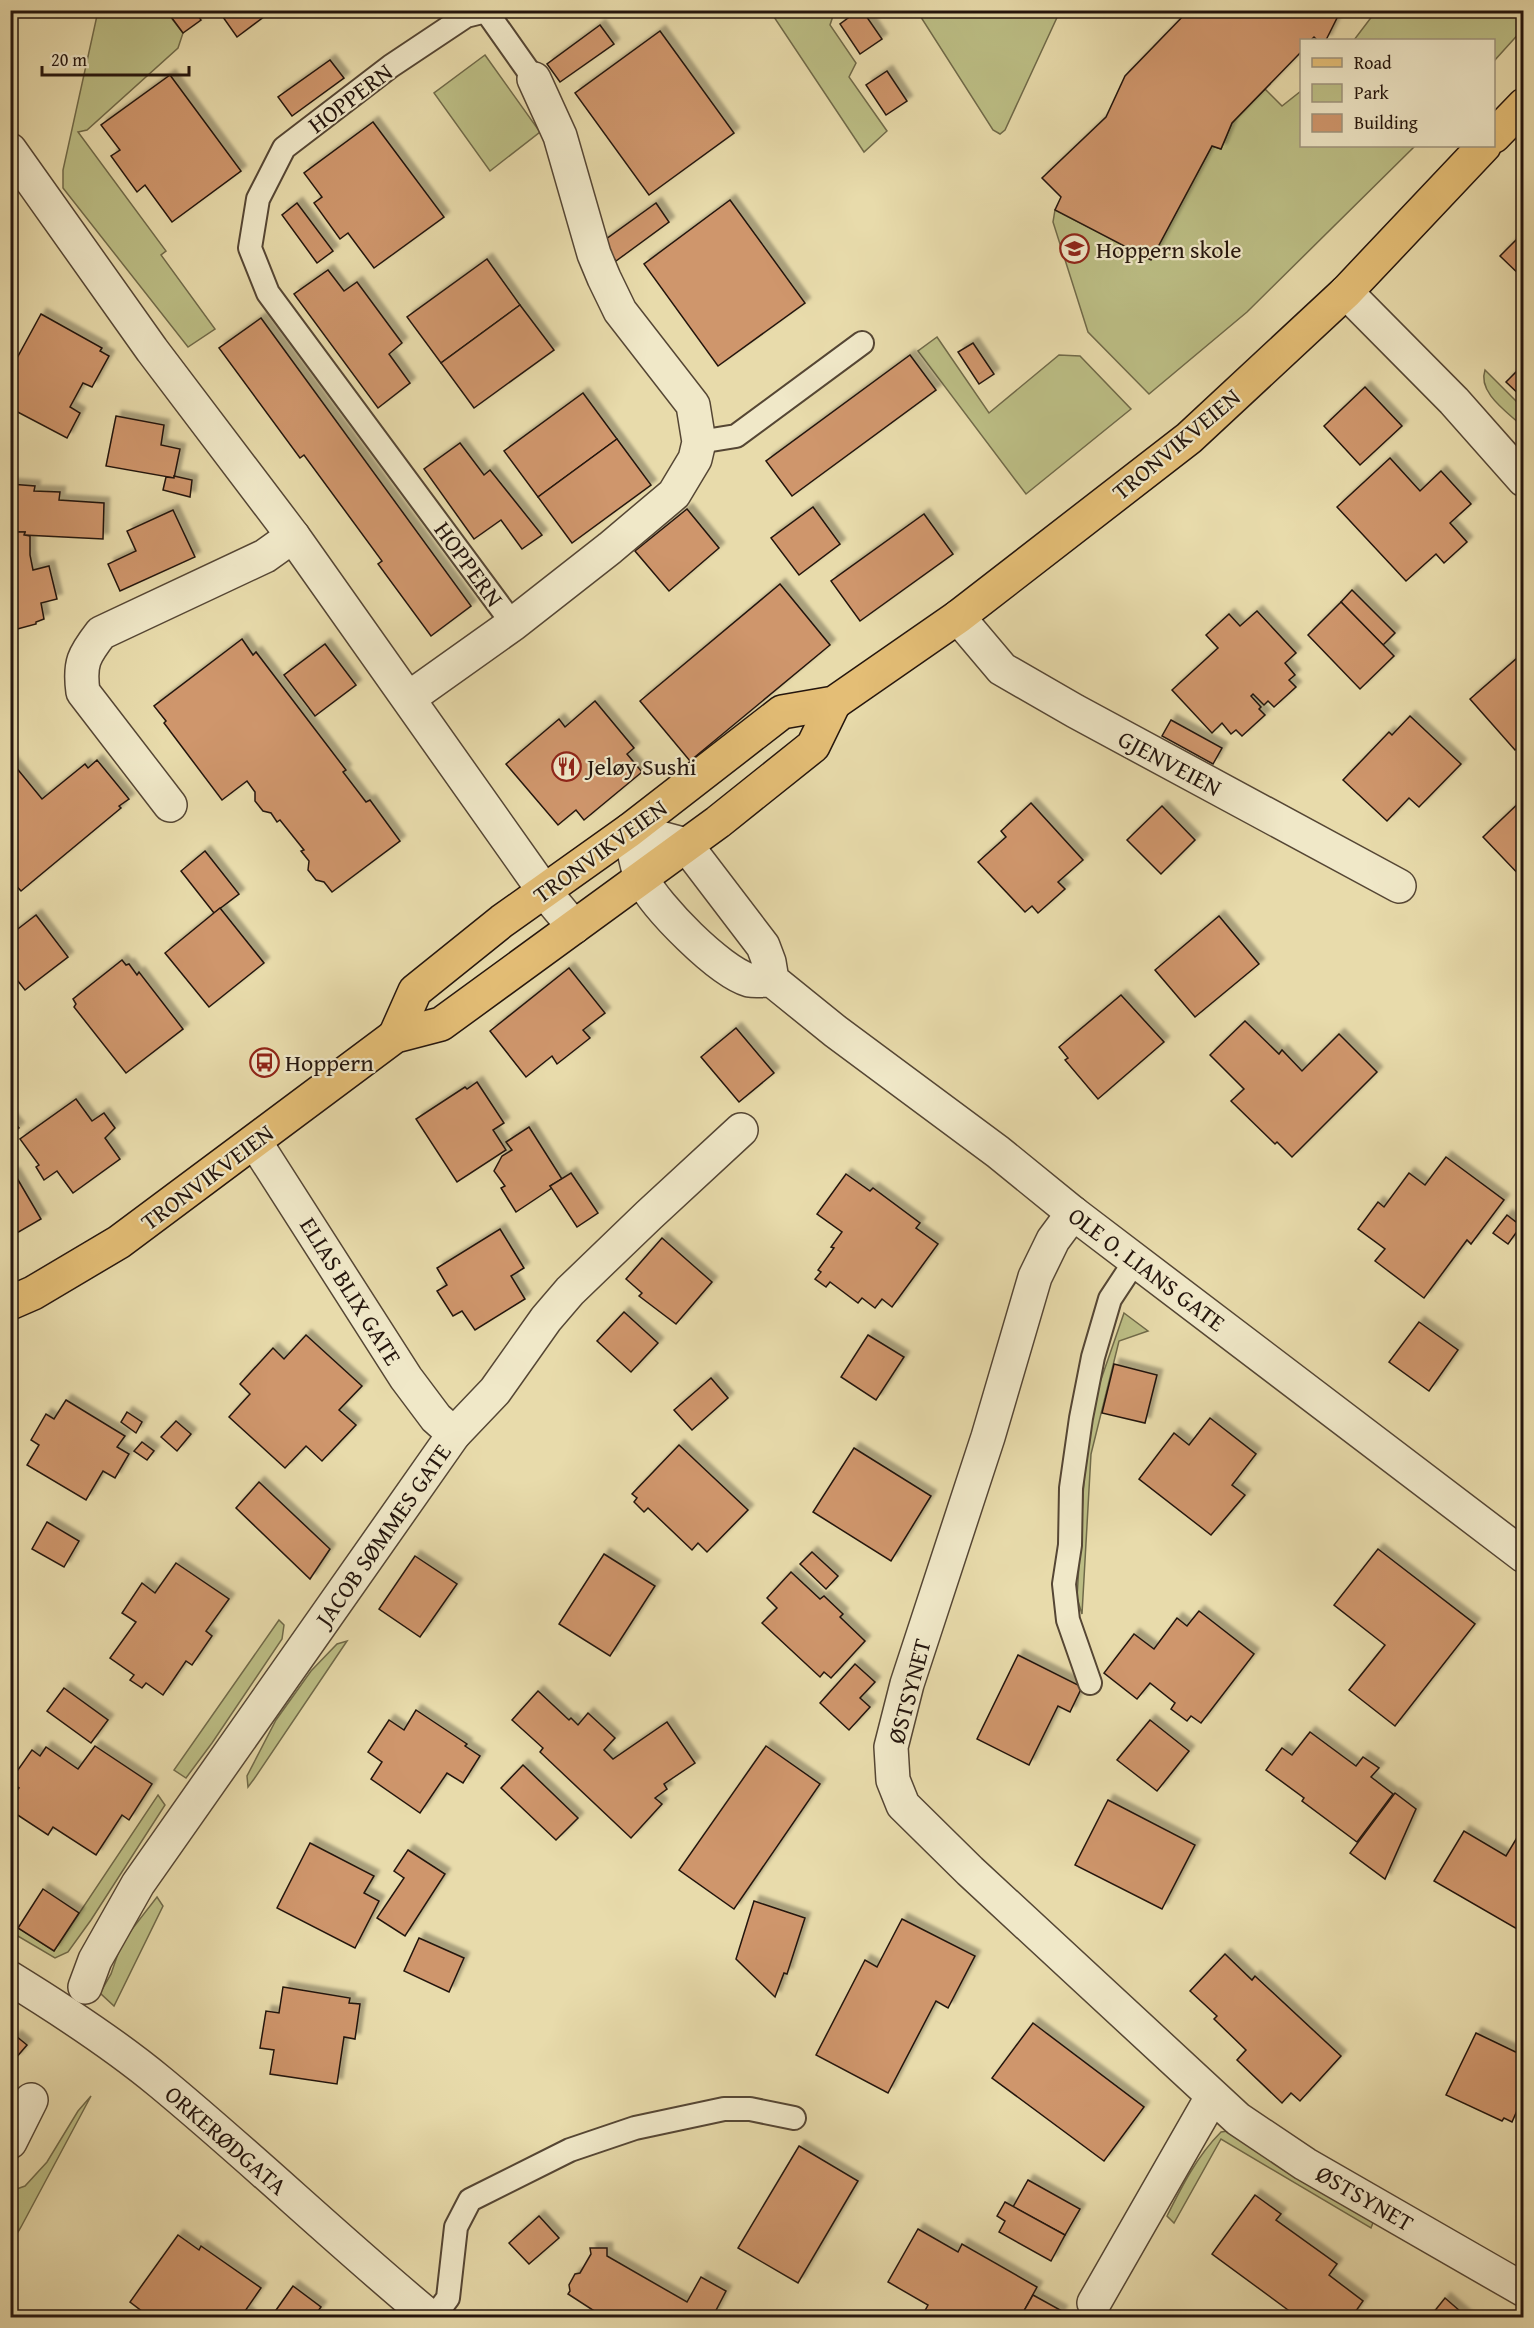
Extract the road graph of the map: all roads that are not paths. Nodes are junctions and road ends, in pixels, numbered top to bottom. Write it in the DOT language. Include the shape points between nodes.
graph roads {
  1 [pos="534,79"];
  2 [pos="1524,105"];
  3 [pos="1495,135"];
  4 [pos="1483,147"];
  5 [pos="10,150"];
  6 [pos="1346,292"];
  7 [pos="862,343"];
  8 [pos="699,442"];
  9 [pos="1524,480"];
  10 [pos="293,536"];
  11 [pos="958,617"];
  12 [pos="513,624"];
  13 [pos="410,698"];
  14 [pos="834,703"];
  15 [pos="170,805"];
  16 [pos="630,830"];
  17 [pos="686,845"];
  18 [pos="641,879"];
  19 [pos="1399,886"];
  20 [pos="544,891"];
  21 [pos="574,927"];
  22 [pos="772,980"];
  23 [pos="395,1036"];
  24 [pos="741,1130"];
  25 [pos="255,1142"];
  26 [pos="1073,1213"];
  27 [pos="1136,1261"];
  28 [pos="10,1304"];
  29 [pos="454,1434"];
  30 [pos="1524,1556"];
  31 [pos="1090,1683"];
  32 [pos="10,1978"];
  33 [pos="85,1987"];
  34 [pos="1212,2097"];
  35 [pos="31,2100"];
  36 [pos="794,2118"];
  37 [pos="10,2142"];
  38 [pos="1524,2290"];
  39 [pos="1094,2303"];
  40 [pos="432,2318"];
  1 -- 8 [label="street, HOPPERN" via="560,135 604,278 620,311 693,405"];
  1 -- 12 [label="lane, HOPPERN" via="486,11 466,15 391,66 284,148 258,199 250,248 268,293"];
  2 -- 3 [label="main road"];
  4 -- 6 [label="main road, TRONVIKVEIEN"];
  5 -- 10 [label="street" via="152,350"];
  6 -- 9 [label="street" via="1455,401"];
  6 -- 11 [label="main road, TRONVIKVEIEN" via="1189,438"];
  7 -- 8 [label="lane" via="736,436"];
  8 -- 12 [label="street, HOPPERN" via="695,459 674,494"];
  10 -- 13 [label="street"];
  10 -- 15 [label="street" via="265,556 100,633 85,653 83,692"];
  11 -- 14 [label="main road, TRONVIKVEIEN"];
  11 -- 19 [label="street, GJENVEIEN" via="1002,669"];
  12 -- 13 [label="street, HOPPERN"];
  13 -- 20 [label="street"];
  14 -- 16 [label="main road, TRONVIKVEIEN" via="782,712"];
  14 -- 17 [label="main road, TRONVIKVEIEN" via="813,746"];
  16 -- 17 [label="street"];
  16 -- 18 [label="street"];
  16 -- 20 [label="main road, TRONVIKVEIEN"];
  17 -- 18 [label="main road, TRONVIKVEIEN"];
  17 -- 22 [label="street" via="763,946"];
  18 -- 21 [label="main road, TRONVIKVEIEN"];
  18 -- 22 [label="street" via="685,934 749,980"];
  20 -- 21 [label="street"];
  20 -- 23 [label="main road, TRONVIKVEIEN" via="415,992"];
  21 -- 23 [label="main road, TRONVIKVEIEN" via="441,1024"];
  22 -- 26 [label="street, OLE O. LIANS GATE"];
  23 -- 25 [label="main road, TRONVIKVEIEN"];
  24 -- 29 [label="street, JACOB SØMMES GATE" via="570,1292 495,1391"];
  25 -- 28 [label="main road, TRONVIKVEIEN" via="119,1242"];
  25 -- 29 [label="street, ELIAS BLIX GATE" via="406,1378 436,1418"];
  26 -- 27 [label="street, OLE O. LIANS GATE"];
  26 -- 34 [label="street, ØSTSYNET" via="1053,1240 1035,1277 988,1437 907,1684 891,1747 893,1780 903,1805 919,1823"];
  27 -- 30 [label="street, OLE O. LIANS GATE"];
  27 -- 31 [label="lane" via="1110,1299 1087,1387 1071,1488 1070,1545 1064,1584 1068,1620"];
  29 -- 33 [label="street, JACOB SØMMES GATE" via="138,1884 95,1960"];
  32 -- 40 [label="street, ORKERØDGATA" via="70,2014 159,2081"];
  34 -- 38 [label="street, ØSTSYNET" via="1286,2152"];
  34 -- 39 [label="street"];
  35 -- 37 [label="street"];
  36 -- 40 [label="lane" via="750,2109 724,2109 635,2128 570,2150 470,2200 456,2227 448,2298"];
}
